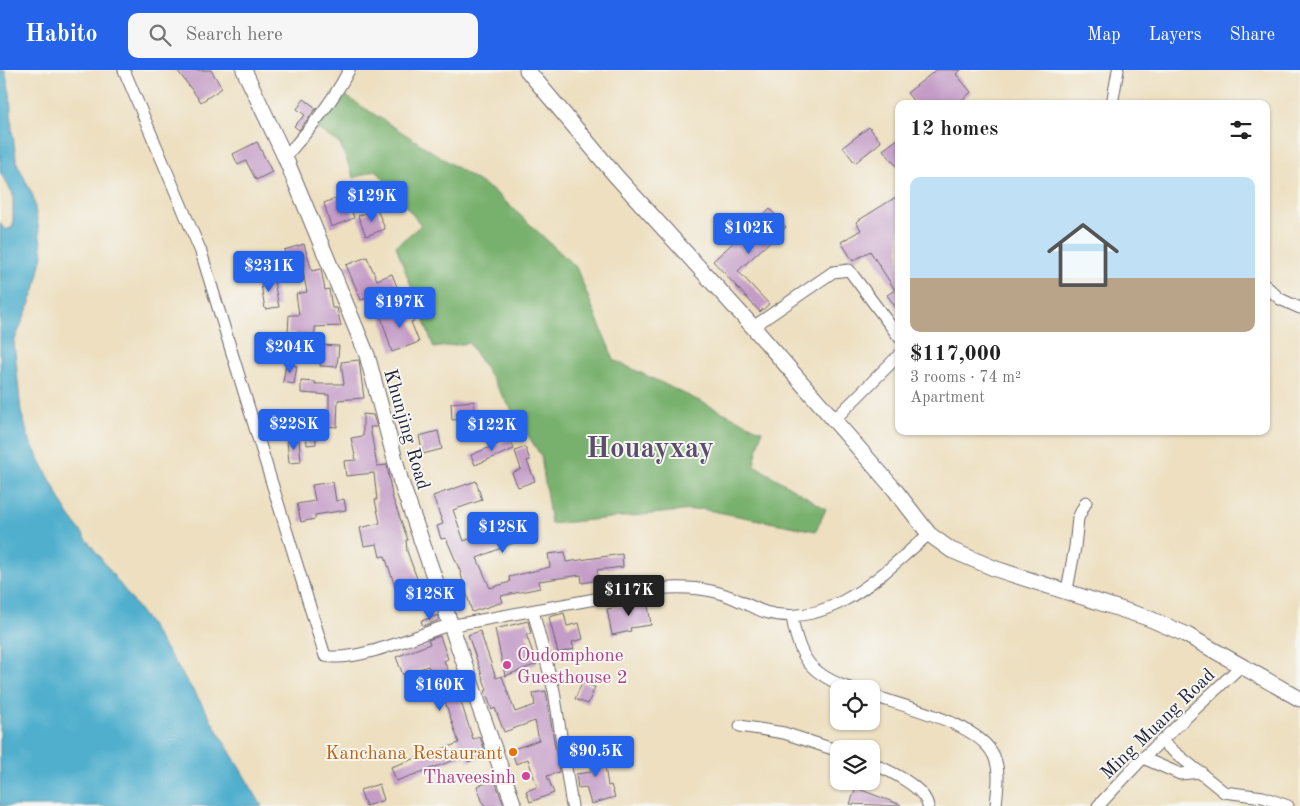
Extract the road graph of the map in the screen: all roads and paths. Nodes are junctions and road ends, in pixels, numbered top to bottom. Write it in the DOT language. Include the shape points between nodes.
graph roads {
  1 [pos="124,70"];
  2 [pos="244,70"];
  3 [pos="349,70"];
  4 [pos="527,70"];
  5 [pos="1118,70"];
  6 [pos="1113,100"];
  7 [pos="285,157"];
  8 [pos="1270,290"];
  9 [pos="1300,308"];
  10 [pos="753,327"];
  11 [pos="895,332"];
  12 [pos="895,359"];
  13 [pos="833,421"];
  14 [pos="1086,502"];
  15 [pos="929,534"];
  16 [pos="1067,590"];
  17 [pos="533,611"];
  18 [pos="792,617"];
  19 [pos="449,625"];
  20 [pos="1241,666"];
  21 [pos="833,680"];
  22 [pos="880,698"];
  23 [pos="1300,699"];
  24 [pos="740,726"];
  25 [pos="1162,742"];
  26 [pos="830,748"];
  27 [pos="1144,758"];
  28 [pos="880,768"];
  29 [pos="1201,772"];
  30 [pos="514,806"];
  31 [pos="572,806"];
  32 [pos="928,806"];
  33 [pos="996,806"];
  34 [pos="1098,806"];
  35 [pos="1288,806"];
  1 -- 19 [label="street" via="201,252 325,656 338,659 364,653"];
  2 -- 7 [label="main road, Khunjing Road"];
  3 -- 7 [label="street" via="313,126"];
  4 -- 10 [label="main road" via="615,175"];
  5 -- 6 [label="street"];
  7 -- 19 [label="main road, Khunjing Road" via="367,355 401,482"];
  8 -- 9 [label="street" via="1280,299"];
  10 -- 11 [label="street" via="833,272 849,270"];
  10 -- 13 [label="main road"];
  12 -- 13 [label="street"];
  13 -- 15 [label="main road" via="895,490"];
  14 -- 16 [label="street" via="1078,518"];
  15 -- 16 [label="main road" via="951,550 996,569"];
  15 -- 18 [label="street" via="865,588 832,606"];
  16 -- 20 [label="main road" via="1177,630"];
  17 -- 18 [label="street" via="644,590 692,587 717,592 765,612"];
  17 -- 19 [label="street"];
  17 -- 31 [label="street" via="554,691"];
  18 -- 21 [label="street" via="796,639 806,660 819,673"];
  19 -- 30 [label="main road, Khunjing Road"];
  20 -- 23 [label="main road"];
  20 -- 25 [label="street, Ming Muang Road"];
  22 -- 33 [label="street" via="976,734 987,745 998,768"];
  24 -- 26 [label="street" via="784,733"];
  25 -- 27 [label="street, Ming Muang Road"];
  25 -- 29 [label="street"];
  27 -- 29 [label="street" via="1180,774"];
  27 -- 34 [label="street, Ming Muang Road"];
  28 -- 32 [label="street" via="911,785"];
  29 -- 35 [label="street" via="1224,792"];
}
